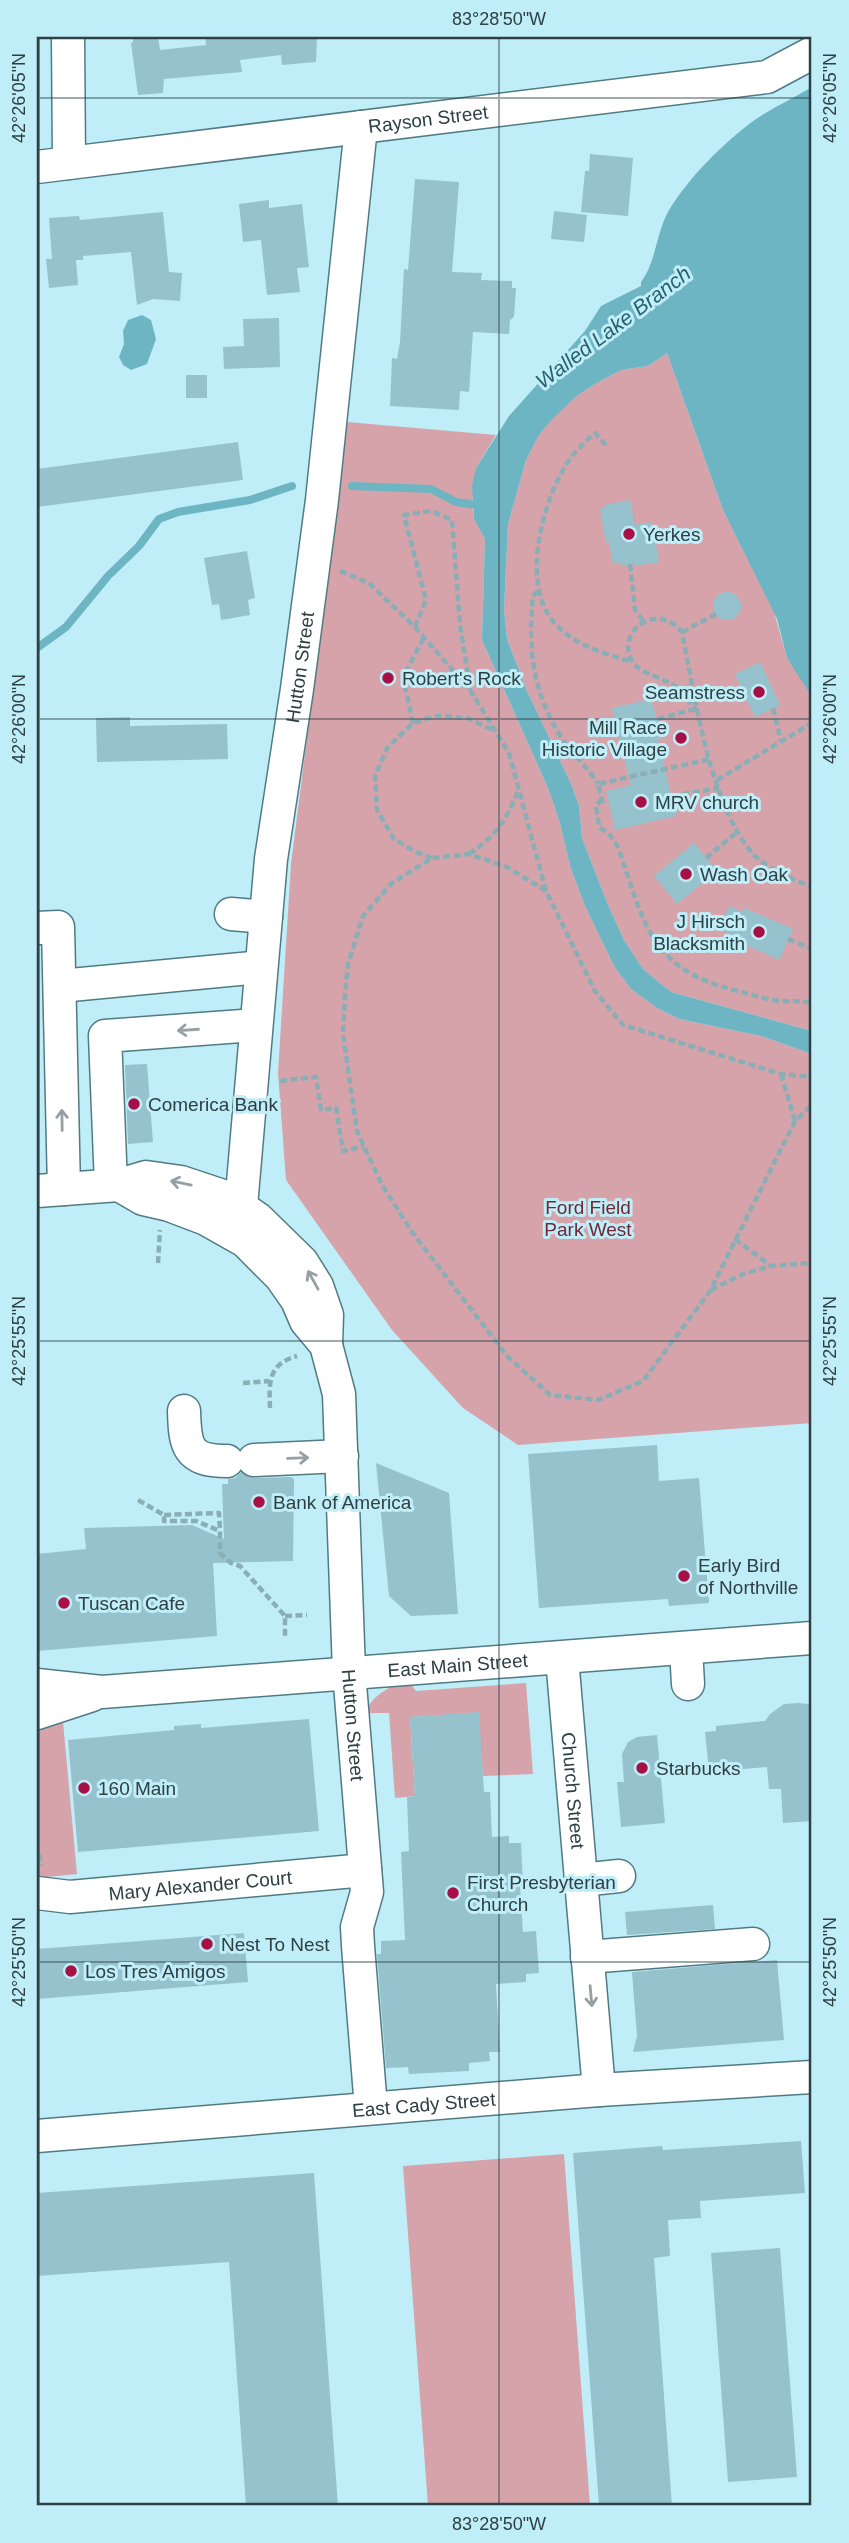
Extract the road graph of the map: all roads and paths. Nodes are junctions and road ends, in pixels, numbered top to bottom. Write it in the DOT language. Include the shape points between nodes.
graph roads {
  1 [pos="68,37"];
  2 [pos="812,53"];
  3 [pos="361,127"];
  4 [pos="69,163"];
  5 [pos="37,167"];
  6 [pos="606,445"];
  7 [pos="313,559"];
  8 [pos="630,564"];
  9 [pos="538,592"];
  10 [pos="716,614"];
  11 [pos="643,621"];
  12 [pos="415,627"];
  13 [pos="682,632"];
  14 [pos="424,637"];
  15 [pos="633,663"];
  16 [pos="470,690"];
  17 [pos="773,708"];
  18 [pos="696,710"];
  19 [pos="657,719"];
  20 [pos="413,723"];
  21 [pos="812,723"];
  22 [pos="496,731"];
  23 [pos="781,741"];
  24 [pos="710,759"];
  25 [pos="716,780"];
  26 [pos="598,784"];
  27 [pos="719,788"];
  28 [pos="518,790"];
  29 [pos="672,796"];
  30 [pos="738,831"];
  31 [pos="469,854"];
  32 [pos="432,858"];
  33 [pos="706,858"];
  34 [pos="812,887"];
  35 [pos="546,891"];
  36 [pos="231,914"];
  37 [pos="265,917"];
  38 [pos="37,928"];
  39 [pos="788,940"];
  40 [pos="812,949"];
  41 [pos="48,953"];
  42 [pos="261,967"];
  43 [pos="60,986"];
  44 [pos="812,1003"];
  45 [pos="256,1025"];
  46 [pos="812,1063"];
  47 [pos="781,1074"];
  48 [pos="811,1077"];
  49 [pos="276,1082"];
  50 [pos="812,1105"];
  51 [pos="795,1121"];
  52 [pos="364,1146"];
  53 [pos="115,1185"];
  54 [pos="50,1190"];
  55 [pos="235,1218"];
  56 [pos="161,1219"];
  57 [pos="735,1239"];
  58 [pos="158,1263"];
  59 [pos="812,1263"];
  60 [pos="771,1266"];
  61 [pos="710,1291"];
  62 [pos="312,1351"];
  63 [pos="269,1381"];
  64 [pos="243,1383"];
  65 [pos="271,1408"];
  66 [pos="184,1410"];
  67 [pos="342,1456"];
  68 [pos="138,1500"];
  69 [pos="164,1515"];
  70 [pos="220,1531"];
  71 [pos="307,1615"];
  72 [pos="285,1616"];
  73 [pos="285,1638"];
  74 [pos="812,1638"];
  75 [pos="686,1648"];
  76 [pos="562,1658"];
  77 [pos="349,1672"];
  78 [pos="688,1684"];
  79 [pos="37,1685"];
  80 [pos="102,1692"];
  81 [pos="37,1713"];
  82 [pos="365,1870"];
  83 [pos="619,1876"];
  84 [pos="581,1880"];
  85 [pos="37,1893"];
  86 [pos="753,1944"];
  87 [pos="587,1957"];
  88 [pos="812,2077"];
  89 [pos="599,2090"];
  90 [pos="371,2108"];
  91 [pos="37,2136"];
  1 -- 4 [label="street"];
  2 -- 3 [label="street, Rayson Street" via="767,78"];
  3 -- 4 [label="street, Rayson Street"];
  3 -- 7 [label="street, Hutton Street"];
  4 -- 5 [label="street, Rayson Street"];
  6 -- 9 [label="path" via="595,433 561,474 540,537"];
  7 -- 12 [label="path" via="369,583"];
  7 -- 37 [label="street, Hutton Street"];
  8 -- 11 [label="path" via="635,610"];
  9 -- 15 [label="path" via="552,621 571,638"];
  9 -- 26 [label="path" via="533,596 530,638 534,674 561,737"];
  10 -- 13 [label="path"];
  11 -- 13 [label="path" via="667,621"];
  11 -- 15 [label="path" via="630,638"];
  12 -- 14 [label="path"];
  12 -- 16 [label="path" via="426,600 404,514 431,511 452,520"];
  13 -- 18 [label="path"];
  14 -- 16 [label="path"];
  14 -- 20 [label="path" via="403,677"];
  15 -- 18 [label="path" via="678,688"];
  16 -- 22 [label="path"];
  17 -- 23 [label="path"];
  18 -- 19 [label="path"];
  18 -- 24 [label="path"];
  20 -- 22 [label="path" via="436,716 467,718"];
  20 -- 32 [label="path" via="387,748 374,776 377,810 394,839"];
  21 -- 23 [label="path"];
  22 -- 28 [label="path" via="509,752"];
  23 -- 25 [label="path"];
  24 -- 25 [label="path"];
  24 -- 26 [label="path"];
  25 -- 27 [label="path"];
  26 -- 44 [label="path" via="602,801 596,806 599,827 618,847 647,928 668,959 729,989 779,1001"];
  27 -- 29 [label="path"];
  27 -- 30 [label="path"];
  28 -- 31 [label="path" via="491,840"];
  28 -- 35 [label="path"];
  30 -- 33 [label="path"];
  30 -- 34 [label="path" via="757,858"];
  31 -- 32 [label="path"];
  31 -- 35 [label="path" via="508,867"];
  32 -- 52 [label="path" via="391,884 363,916 348,964 343,1034 357,1130"];
  35 -- 47 [label="path" via="595,991 623,1025"];
  36 -- 37 [label="street"];
  37 -- 42 [label="street, Hutton Street"];
  38 -- 41 [label="street" via="58,928"];
  39 -- 40 [label="path"];
  41 -- 43 [label="street"];
  42 -- 43 [label="street"];
  42 -- 45 [label="street, Hutton Street"];
  54 -- 43 [label="street, one-way"];
  45 -- 53 [label="street, one-way" via="106,1036"];
  45 -- 55 [label="street, Hutton Street"];
  46 -- 48 [label="path"];
  47 -- 48 [label="path"];
  47 -- 51 [label="path"];
  49 -- 52 [label="path" via="316,1077 321,1110 336,1108 343,1151"];
  50 -- 51 [label="path"];
  51 -- 57 [label="path"];
  52 -- 61 [label="path" via="412,1232 507,1356 551,1395 598,1400 643,1381"];
  53 -- 54 [label="street"];
  53 -- 55 [label="street" via="146,1177 208,1189"];
  55 -- 62 [label="street, Hutton Street" via="287,1245 317,1286 327,1315"];
  56 -- 58 [label="path"];
  57 -- 60 [label="path"];
  57 -- 61 [label="path"];
  59 -- 60 [label="path"];
  60 -- 61 [label="path"];
  62 -- 63 [label="path" via="284,1360"];
  62 -- 67 [label="street, Hutton Street" via="339,1394"];
  63 -- 64 [label="path"];
  63 -- 65 [label="path"];
  66 -- 67 [label="street, one-way" via="185,1437 198,1457"];
  67 -- 77 [label="street, Hutton Street"];
  68 -- 69 [label="path"];
  69 -- 70 [label="path" via="164,1521 196,1521"];
  69 -- 70 [label="path" via="219,1513"];
  70 -- 72 [label="path" via="220,1553 240,1566"];
  71 -- 72 [label="path"];
  72 -- 73 [label="path"];
  74 -- 75 [label="street, East Main Street"];
  75 -- 76 [label="street, East Main Street"];
  75 -- 78 [label="street"];
  76 -- 77 [label="street, East Main Street"];
  76 -- 84 [label="street, Church Street"];
  77 -- 80 [label="street, East Main Street"];
  77 -- 82 [label="street, Hutton Street"];
  79 -- 80 [label="street, East Main Street"];
  80 -- 81 [label="street, East Main Street"];
  82 -- 85 [label="street, Mary Alexander Court" via="70,1897"];
  82 -- 90 [label="street, Hutton Street" via="367,1892 357,1927"];
  83 -- 84 [label="street"];
  84 -- 87 [label="street, Church Street"];
  86 -- 87 [label="street"];
  87 -- 89 [label="street, Church Street, one-way"];
  88 -- 89 [label="street, East Cady Street"];
  89 -- 90 [label="street, East Cady Street"];
  90 -- 91 [label="street, East Cady Street"];
}
